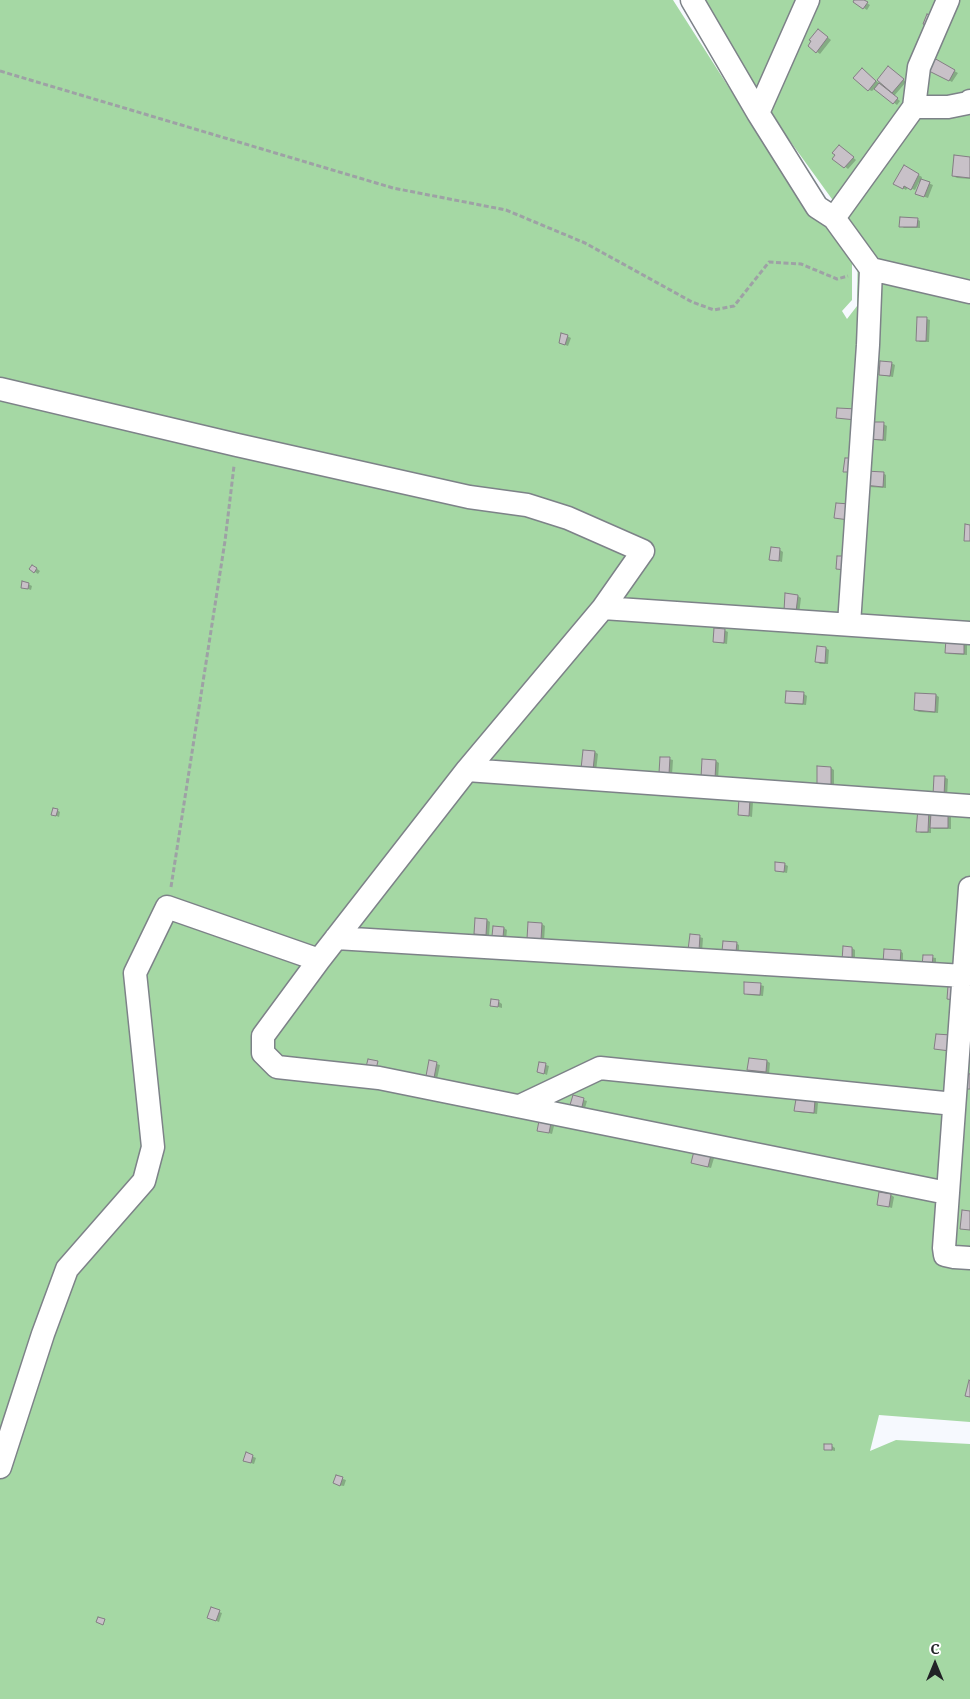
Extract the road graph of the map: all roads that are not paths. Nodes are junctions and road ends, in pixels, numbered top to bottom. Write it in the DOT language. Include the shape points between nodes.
graph roads {
  1 [pos="692,0"];
  2 [pos="808,0"];
  3 [pos="948,0"];
  4 [pos="970,101"];
  5 [pos="914,106"];
  6 [pos="758,113"];
  7 [pos="834,218"];
  8 [pos="870,269"];
  9 [pos="970,292"];
  10 [pos="0,389"];
  11 [pos="603,608"];
  12 [pos="850,624"];
  13 [pos="970,633"];
  14 [pos="467,770"];
  15 [pos="970,806"];
  16 [pos="970,888"];
  17 [pos="336,938"];
  18 [pos="319,960"];
  19 [pos="964,976"];
  20 [pos="954,1104"];
  21 [pos="520,1106"];
  22 [pos="947,1193"];
  23 [pos="970,1258"];
  24 [pos="0,1467"];
  1 -- 6 [label="lane"];
  2 -- 6 [label="lane"];
  3 -- 5 [label="lane" via="919,67"];
  4 -- 5 [label="lane" via="948,107"];
  5 -- 7 [label="lane"];
  6 -- 7 [label="lane" via="817,207"];
  7 -- 8 [label="lane"];
  8 -- 9 [label="lane"];
  8 -- 12 [label="lane"];
  10 -- 11 [label="lane" via="469,497 526,505 568,518 643,550"];
  11 -- 12 [label="lane"];
  11 -- 14 [label="lane"];
  12 -- 13 [label="lane"];
  14 -- 15 [label="lane"];
  14 -- 17 [label="lane"];
  16 -- 19 [label="lane"];
  17 -- 18 [label="lane"];
  17 -- 19 [label="lane"];
  18 -- 21 [label="lane" via="263,1036 263,1053 277,1067 379,1078"];
  18 -- 24 [label="lane" via="167,907 135,973 153,1147 144,1180 67,1269"];
  19 -- 20 [label="lane"];
  20 -- 21 [label="lane" via="600,1068"];
  20 -- 22 [label="lane"];
  21 -- 22 [label="lane"];
  22 -- 23 [label="lane" via="945,1255"];
}
